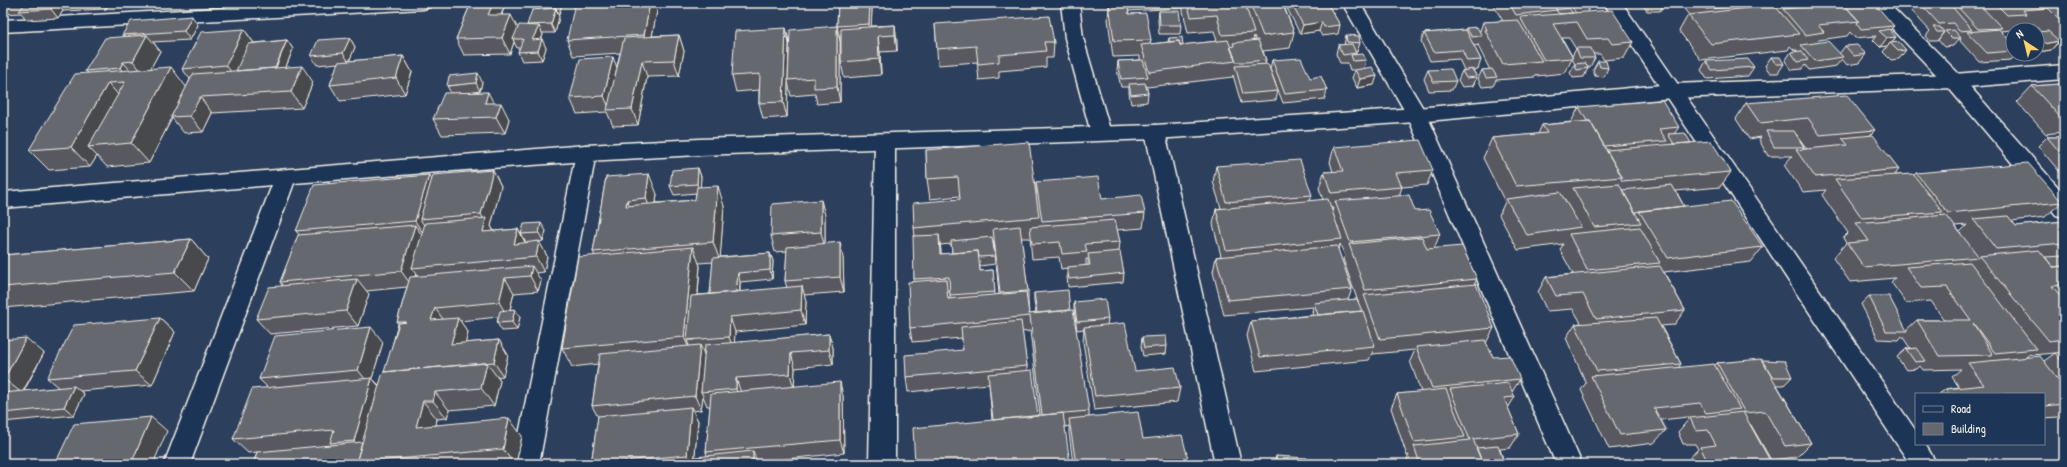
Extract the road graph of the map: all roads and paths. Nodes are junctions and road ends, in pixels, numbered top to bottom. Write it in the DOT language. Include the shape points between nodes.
graph roads {
  1 [pos="423,3"];
  2 [pos="1070,3"];
  3 [pos="1351,3"];
  4 [pos="1613,3"];
  5 [pos="1877,3"];
  6 [pos="3,26"];
  7 [pos="2064,72"];
  8 [pos="1954,81"];
  9 [pos="1672,92"];
  10 [pos="1417,115"];
  11 [pos="1101,132"];
  12 [pos="1155,132"];
  13 [pos="885,141"];
  14 [pos="586,153"];
  15 [pos="286,176"];
  16 [pos="3,200"];
  17 [pos="2064,209"];
  18 [pos="177,464"];
  19 [pos="526,464"];
  20 [pos="882,464"];
  21 [pos="1228,464"];
  22 [pos="1569,464"];
  23 [pos="1924,464"];
  1 -- 6 [label="street"];
  2 -- 11 [label="street" via="1074,38"];
  3 -- 10 [label="street"];
  4 -- 9 [label="street"];
  5 -- 8 [label="street"];
  7 -- 8 [label="street"];
  8 -- 9 [label="street"];
  8 -- 17 [label="street"];
  9 -- 10 [label="street"];
  9 -- 23 [label="street"];
  10 -- 12 [label="street"];
  10 -- 22 [label="street"];
  11 -- 12 [label="street"];
  11 -- 13 [label="street"];
  12 -- 21 [label="street"];
  13 -- 14 [label="street"];
  13 -- 20 [label="street"];
  14 -- 15 [label="street"];
  14 -- 19 [label="street"];
  15 -- 16 [label="street"];
  15 -- 18 [label="street"];
}
